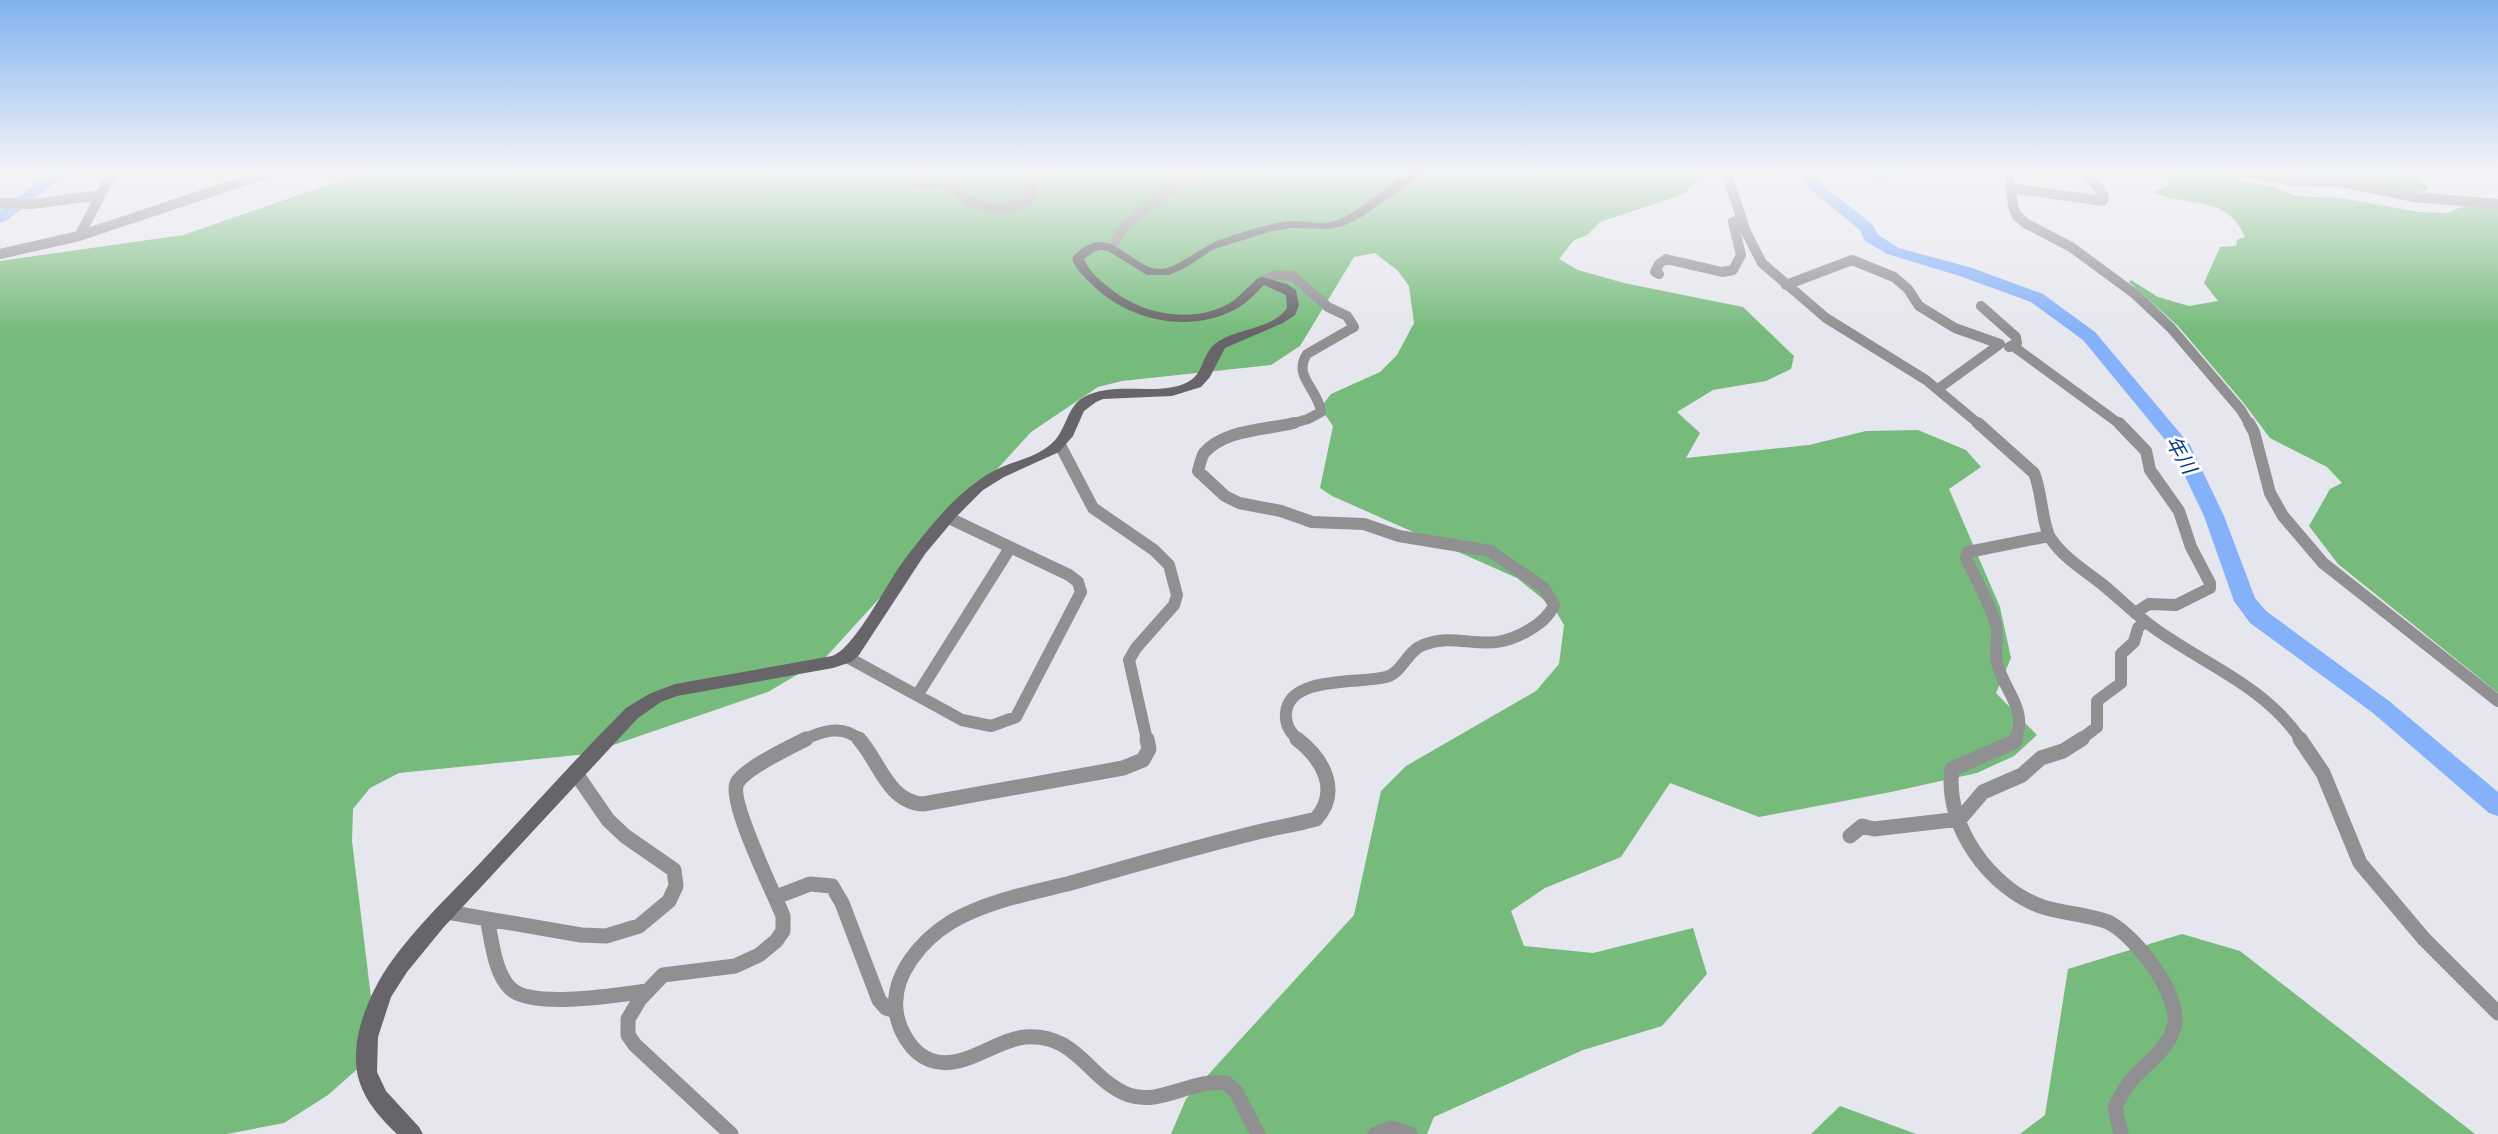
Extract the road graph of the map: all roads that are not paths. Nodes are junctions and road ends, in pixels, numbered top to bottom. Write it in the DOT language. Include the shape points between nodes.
graph roads {
  1 [pos="85,225"];
  2 [pos="112,225"];
  3 [pos="1127,225"];
  4 [pos="1292,225"];
  5 [pos="1734,225"];
  6 [pos="1743,225"];
  7 [pos="2029,225"];
  8 [pos="79,236"];
  9 [pos="1112,247"];
  10 [pos="0,254"];
  11 [pos="1659,274"];
  12 [pos="1262,281"];
  13 [pos="1786,285"];
  14 [pos="1981,306"];
  15 [pos="2000,344"];
  16 [pos="2013,346"];
  17 [pos="1938,389"];
  18 [pos="1060,445"];
  19 [pos="948,518"];
  20 [pos="2049,536"];
  21 [pos="1010,548"];
  22 [pos="2140,617"];
  23 [pos="847,657"];
  24 [pos="918,694"];
  25 [pos="2498,701"];
  26 [pos="575,772"];
  27 [pos="1957,820"];
  28 [pos="1850,836"];
  29 [pos="776,897"];
  30 [pos="447,912"];
  31 [pos="487,919"];
  32 [pos="647,991"];
  33 [pos="896,1011"];
  34 [pos="2498,1013"];
  35 [pos="412,1134"];
  36 [pos="731,1134"];
  37 [pos="1258,1134"];
  38 [pos="1375,1134"];
  39 [pos="1410,1134"];
  40 [pos="2121,1134"];
  1 -- 8 [label="street"];
  2 -- 8 [label="street"];
  3 -- 9 [label="street"];
  4 -- 9 [label="street" via="1210,247 1166,273 1148,272"];
  5 -- 11 [label="street" via="1741,255 1733,270 1722,272 1666,259 1655,268"];
  6 -- 13 [label="street" via="1757,258"];
  7 -- 25 [label="street" via="2071,247 2135,294 2171,328 2241,410 2254,432 2270,493 2283,516 2323,563"];
  8 -- 10 [label="street"];
  9 -- 12 [label="street" via="1088,250 1078,258 1079,263 1108,292 1148,315 1185,318 1210,314 1242,301"];
  12 -- 18 [label="street" via="1292,293 1290,313 1221,345 1214,351 1206,375 1192,387 1102,395 1086,401 1074,413"];
  12 -- 33 [label="street" via="1276,275 1293,276 1328,307 1347,316 1354,327 1302,358 1301,374 1321,411 1309,420 1224,440 1201,459 1198,471 1202,477 1231,500 1312,522 1364,524 1399,536 1490,551 1544,588 1554,605 1551,612 1507,643 1445,640 1425,644 1412,651 1387,677 1338,681 1305,689 1288,703 1285,720 1292,734 1311,751 1330,784 1329,801 1316,819 1251,833 1054,888 956,920 910,959 899,982"];
  13 -- 15 [label="street" via="1852,260 1894,277 1919,306 1955,328"];
  13 -- 17 [label="street" via="1826,318"];
  14 -- 16 [label="street" via="2016,337"];
  15 -- 16 [label="street"];
  15 -- 17 [label="street"];
  16 -- 22 [label="street" via="2118,422 2141,445 2146,461 2183,520 2210,588 2176,605 2149,604"];
  17 -- 20 [label="street" via="2034,473"];
  18 -- 19 [label="street" via="980,484"];
  18 -- 29 [label="street" via="1093,508 1169,565 1177,595 1174,605 1129,660 1149,748 1143,760 1124,768 940,803 916,804 901,798 886,782 869,748 855,734 826,730 750,771 737,782 733,794"];
  19 -- 21 [label="street"];
  19 -- 23 [label="street" via="926,542"];
  20 -- 22 [label="street" via="2064,555"];
  20 -- 27 [label="street" via="1968,552 1966,558 1995,624 1996,660 2015,698 2021,723 2014,742 1952,769 1949,797"];
  21 -- 24 [label="street"];
  21 -- 24 [label="street" via="1069,575 1078,582 1081,592 1016,717 997,725 976,724"];
  22 -- 27 [label="street" via="2134,642 2121,654 2121,683 2097,701 2097,727 2093,732 2063,751 2041,758 2022,775 1983,792"];
  22 -- 34 [label="street" via="2171,641 2251,688 2290,723 2323,773 2360,863 2424,939"];
  23 -- 24 [label="street"];
  23 -- 26 [label="street" via="696,685 656,698 632,713"];
  26 -- 30 [label="street"];
  26 -- 31 [label="street" via="608,820 674,870 676,886 669,901 639,926 606,936"];
  27 -- 28 [label="street" via="1874,829 1862,826"];
  27 -- 40 [label="street" via="2007,889 2039,906 2110,922 2161,978 2174,1002 2172,1032 2130,1082 2115,1107"];
  29 -- 32 [label="street" via="783,916 783,931 759,955 735,966 663,975"];
  29 -- 33 [label="street" via="814,883 832,886 879,1000"];
  30 -- 31 [label="street"];
  30 -- 35 [label="street" via="390,981 368,1039 367,1073 385,1109"];
  31 -- 32 [label="street" via="504,978 517,994 540,1000"];
  32 -- 36 [label="street" via="628,1019 628,1035"];
  33 -- 37 [label="street" via="913,1048 937,1062 963,1060 1011,1040 1034,1036 1051,1039 1079,1053 1129,1095 1146,1098 1225,1083 1235,1089"];
  38 -- 39 [label="street" via="1395,1127"];
}
